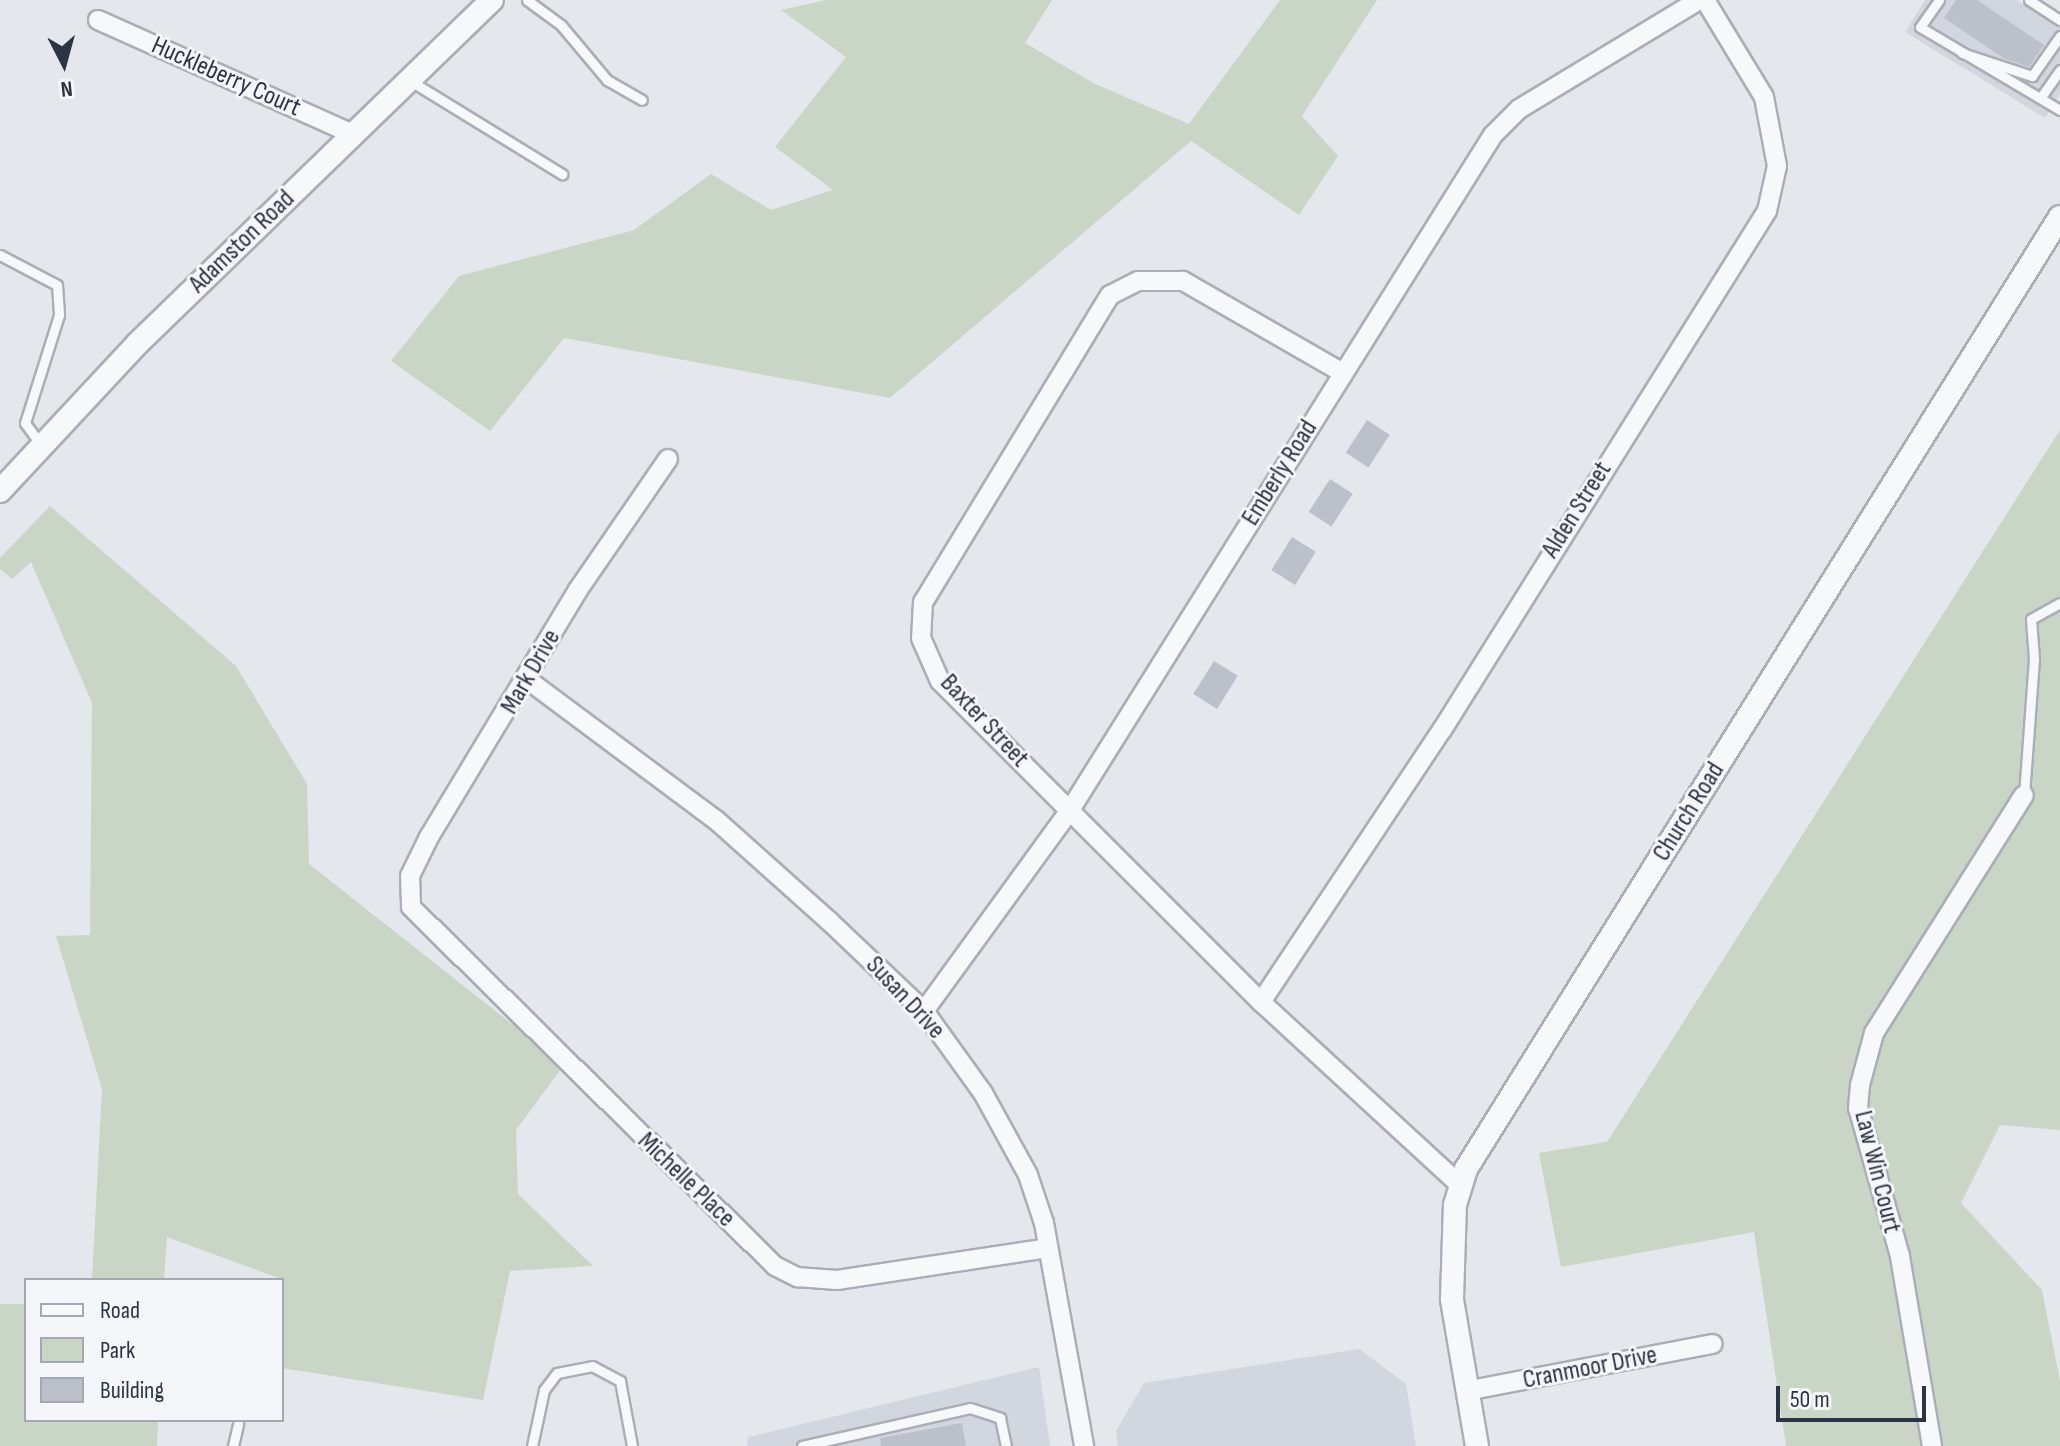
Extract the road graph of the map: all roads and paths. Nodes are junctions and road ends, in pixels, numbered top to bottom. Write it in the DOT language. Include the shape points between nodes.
graph roads {
  1 [pos="492,0"];
  2 [pos="527,0"];
  3 [pos="1699,0"];
  4 [pos="1705,0"];
  5 [pos="1939,0"];
  6 [pos="2029,0"];
  7 [pos="98,20"];
  8 [pos="2060,20"];
  9 [pos="2060,36"];
  10 [pos="1955,52"];
  11 [pos="2060,70"];
  12 [pos="409,80"];
  13 [pos="2041,97"];
  14 [pos="642,100"];
  15 [pos="2060,110"];
  16 [pos="353,134"];
  17 [pos="562,174"];
  18 [pos="2060,217"];
  19 [pos="0,255"];
  20 [pos="1343,373"];
  21 [pos="42,446"];
  22 [pos="668,459"];
  23 [pos="0,491"];
  24 [pos="2060,603"];
  25 [pos="528,680"];
  26 [pos="2024,795"];
  27 [pos="1070,810"];
  28 [pos="411,893"];
  29 [pos="1261,1002"];
  30 [pos="924,1011"];
  31 [pos="1461,1186"];
  32 [pos="1048,1248"];
  33 [pos="1713,1344"];
  34 [pos="1466,1391"];
  35 [pos="238,1424"];
  36 [pos="233,1446"];
  37 [pos="532,1446"];
  38 [pos="632,1446"];
  39 [pos="802,1446"];
  40 [pos="1006,1446"];
  41 [pos="1084,1446"];
  42 [pos="1477,1446"];
  43 [pos="1932,1446"];
  1 -- 12 [label="street, Adamston Road"];
  2 -- 14 [label="lane" via="561,25 607,80"];
  3 -- 20 [label="street, Emberly Road" via="1519,109 1493,135"];
  4 -- 29 [label="street, Alden Street" via="1764,97 1777,166 1767,211 1442,730"];
  5 -- 10 [label="lane" via="1920,27"];
  6 -- 8 [label="lane"];
  7 -- 16 [label="street, Huckleberry Court"];
  9 -- 10 [label="lane" via="2032,76 1982,55"];
  10 -- 13 [label="lane"];
  11 -- 13 [label="lane"];
  12 -- 16 [label="street, Adamston Road"];
  12 -- 17 [label="lane"];
  13 -- 15 [label="lane"];
  16 -- 21 [label="street, Adamston Road" via="137,344"];
  18 -- 31 [label="street, Church Road"];
  19 -- 21 [label="lane" via="57,285 59,315 25,423"];
  20 -- 27 [label="street, Emberly Road"];
  20 -- 27 [label="street, Baxter Street" via="1183,281 1138,281 1110,295 923,602 919,623 940,681"];
  21 -- 23 [label="street, Adamston Road"];
  22 -- 25 [label="street, Mark Drive" via="578,590"];
  24 -- 26 [label="lane" via="2031,619 2034,659"];
  25 -- 28 [label="street, Mark Drive" via="429,837 410,876"];
  25 -- 30 [label="street, Susan Drive" via="716,820"];
  26 -- 43 [label="street, Law Win Court" via="1874,1033 1860,1085 1858,1108 1900,1256"];
  27 -- 29 [label="street, Baxter Street"];
  27 -- 30 [label="street, Emberly Road"];
  28 -- 32 [label="street, Michelle Place" via="419,921 775,1266 797,1277 837,1280"];
  29 -- 31 [label="street, Baxter Street"];
  30 -- 32 [label="street, Susan Drive" via="983,1093 1028,1175"];
  31 -- 34 [label="street, Church Road" via="1451,1274"];
  32 -- 41 [label="street, Susan Drive"];
  33 -- 34 [label="street, Cranmoor Drive"];
  34 -- 42 [label="street, Church Road"];
  35 -- 36 [label="lane"];
  37 -- 38 [label="lane" via="544,1390 557,1373 592,1366 620,1381"];
  39 -- 40 [label="lane" via="970,1408 1000,1418"];
}
